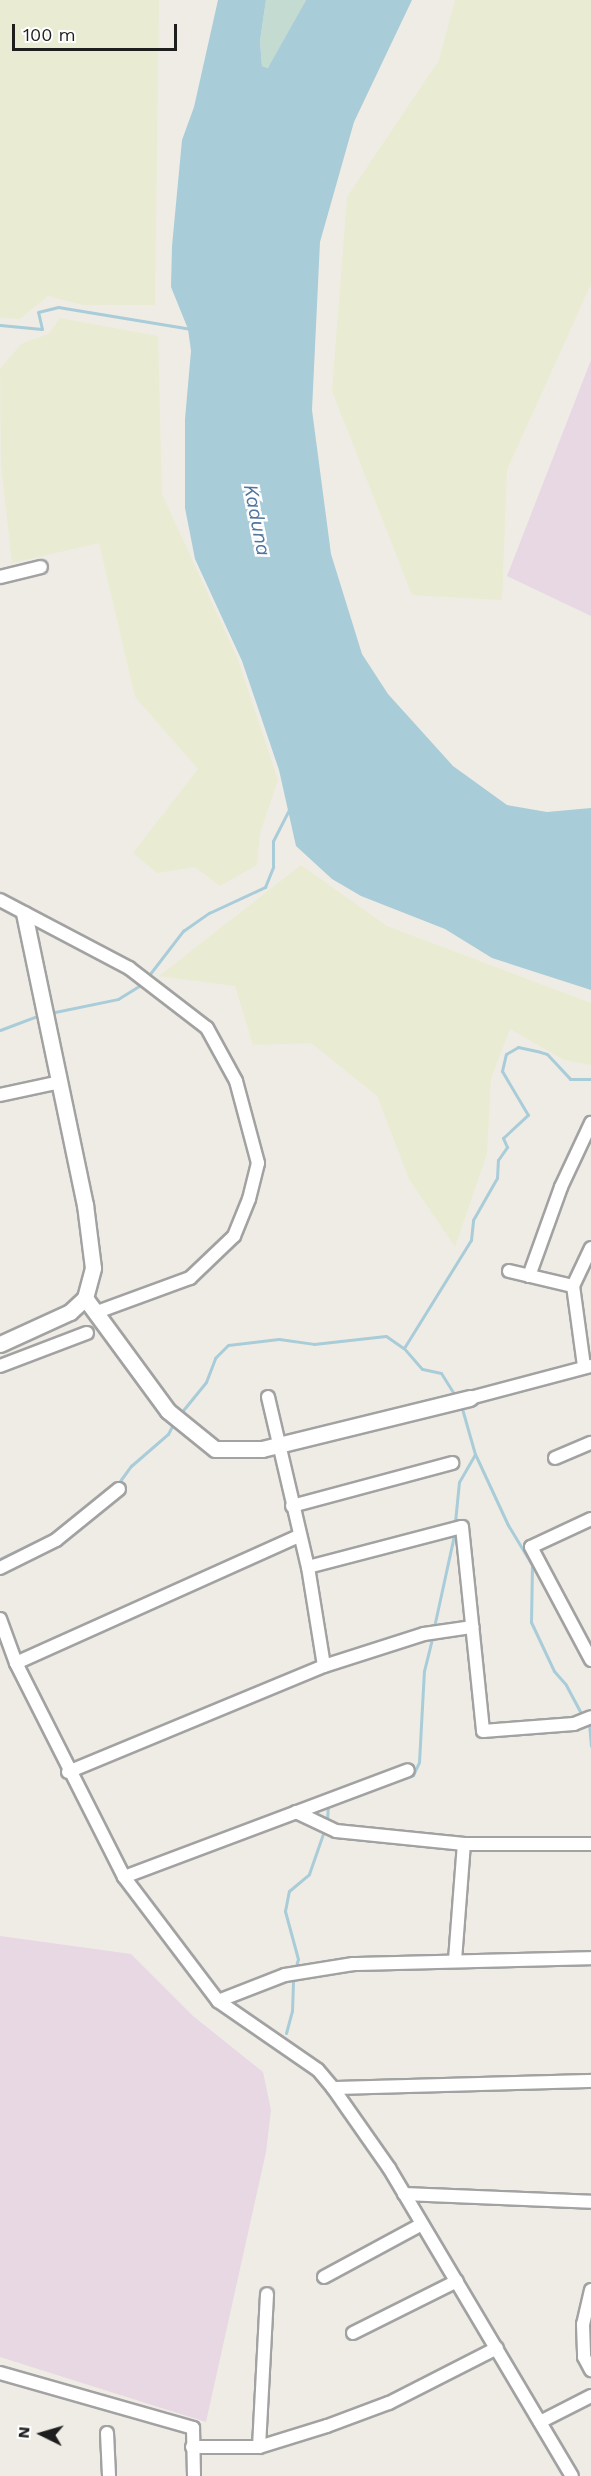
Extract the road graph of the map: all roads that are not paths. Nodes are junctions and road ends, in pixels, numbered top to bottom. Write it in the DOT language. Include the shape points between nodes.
graph roads {
  1 [pos="42,567"];
  2 [pos="0,577"];
  3 [pos="0,900"];
  4 [pos="24,914"];
  5 [pos="60,1082"];
  6 [pos="0,1095"];
  7 [pos="591,1123"];
  8 [pos="591,1248"];
  9 [pos="509,1271"];
  10 [pos="529,1276"];
  11 [pos="573,1287"];
  12 [pos="85,1298"];
  13 [pos="97,1312"];
  14 [pos="87,1333"];
  15 [pos="0,1344"];
  16 [pos="0,1366"];
  17 [pos="588,1366"];
  18 [pos="268,1397"];
  19 [pos="470,1398"];
  20 [pos="591,1443"];
  21 [pos="277,1444"];
  22 [pos="555,1458"];
  23 [pos="452,1463"];
  24 [pos="119,1489"];
  25 [pos="292,1506"];
  26 [pos="591,1519"];
  27 [pos="299,1536"];
  28 [pos="308,1567"];
  29 [pos="0,1568"];
  30 [pos="0,1619"];
  31 [pos="472,1627"];
  32 [pos="591,1660"];
  33 [pos="16,1663"];
  34 [pos="324,1666"];
  35 [pos="591,1717"];
  36 [pos="408,1770"];
  37 [pos="68,1772"];
  38 [pos="296,1812"];
  39 [pos="464,1844"];
  40 [pos="591,1844"];
  41 [pos="124,1877"];
  42 [pos="591,1958"];
  43 [pos="455,1960"];
  44 [pos="218,2001"];
  45 [pos="591,2081"];
  46 [pos="333,2088"];
  47 [pos="404,2194"];
  48 [pos="591,2202"];
  49 [pos="422,2224"];
  50 [pos="324,2277"];
  51 [pos="457,2281"];
  52 [pos="591,2290"];
  53 [pos="267,2294"];
  54 [pos="353,2333"];
  55 [pos="497,2348"];
  56 [pos="591,2370"];
  57 [pos="0,2373"];
  58 [pos="591,2396"];
  59 [pos="540,2422"];
  60 [pos="107,2433"];
  61 [pos="192,2447"];
  62 [pos="259,2447"];
  63 [pos="109,2476"];
  64 [pos="194,2476"];
  65 [pos="572,2476"];
  1 -- 2 [label="street"];
  3 -- 4 [label="street"];
  4 -- 5 [label="street"];
  4 -- 13 [label="street" via="129,968 207,1028 236,1081 258,1163 234,1236 190,1278"];
  5 -- 6 [label="street"];
  5 -- 12 [label="street" via="93,1268"];
  7 -- 10 [label="street" via="561,1187"];
  8 -- 11 [label="street"];
  9 -- 10 [label="street"];
  10 -- 11 [label="street"];
  11 -- 17 [label="street"];
  12 -- 13 [label="street"];
  12 -- 15 [label="street" via="70,1312"];
  13 -- 21 [label="street" via="180,1424 216,1449 243,1452"];
  14 -- 16 [label="street"];
  17 -- 19 [label="street"];
  18 -- 21 [label="street"];
  19 -- 21 [label="street"];
  20 -- 22 [label="street"];
  21 -- 25 [label="street"];
  23 -- 25 [label="street"];
  24 -- 29 [label="street" via="56,1540"];
  25 -- 27 [label="street"];
  26 -- 32 [label="street" via="531,1547"];
  27 -- 28 [label="street"];
  27 -- 33 [label="street"];
  28 -- 31 [label="street" via="462,1527"];
  28 -- 34 [label="street"];
  30 -- 33 [label="street"];
  31 -- 34 [label="street" via="424,1634"];
  31 -- 35 [label="street" via="483,1731 574,1724"];
  33 -- 37 [label="street"];
  34 -- 37 [label="street"];
  36 -- 38 [label="street"];
  37 -- 41 [label="street"];
  38 -- 39 [label="street" via="336,1831"];
  38 -- 41 [label="street"];
  39 -- 40 [label="street"];
  39 -- 43 [label="street"];
  41 -- 44 [label="street"];
  42 -- 43 [label="street"];
  43 -- 44 [label="street" via="353,1964 302,1971"];
  44 -- 46 [label="street" via="318,2070"];
  45 -- 46 [label="street"];
  46 -- 47 [label="street"];
  47 -- 48 [label="street"];
  47 -- 49 [label="street"];
  49 -- 50 [label="street"];
  49 -- 51 [label="street"];
  51 -- 54 [label="street"];
  51 -- 55 [label="street"];
  52 -- 56 [label="street" via="583,2324 584,2357"];
  53 -- 62 [label="street"];
  55 -- 59 [label="street"];
  55 -- 62 [label="street" via="389,2403"];
  57 -- 61 [label="street" via="193,2428"];
  58 -- 59 [label="street"];
  59 -- 65 [label="street"];
  60 -- 63 [label="street"];
  61 -- 62 [label="street"];
  61 -- 64 [label="street"];
}
